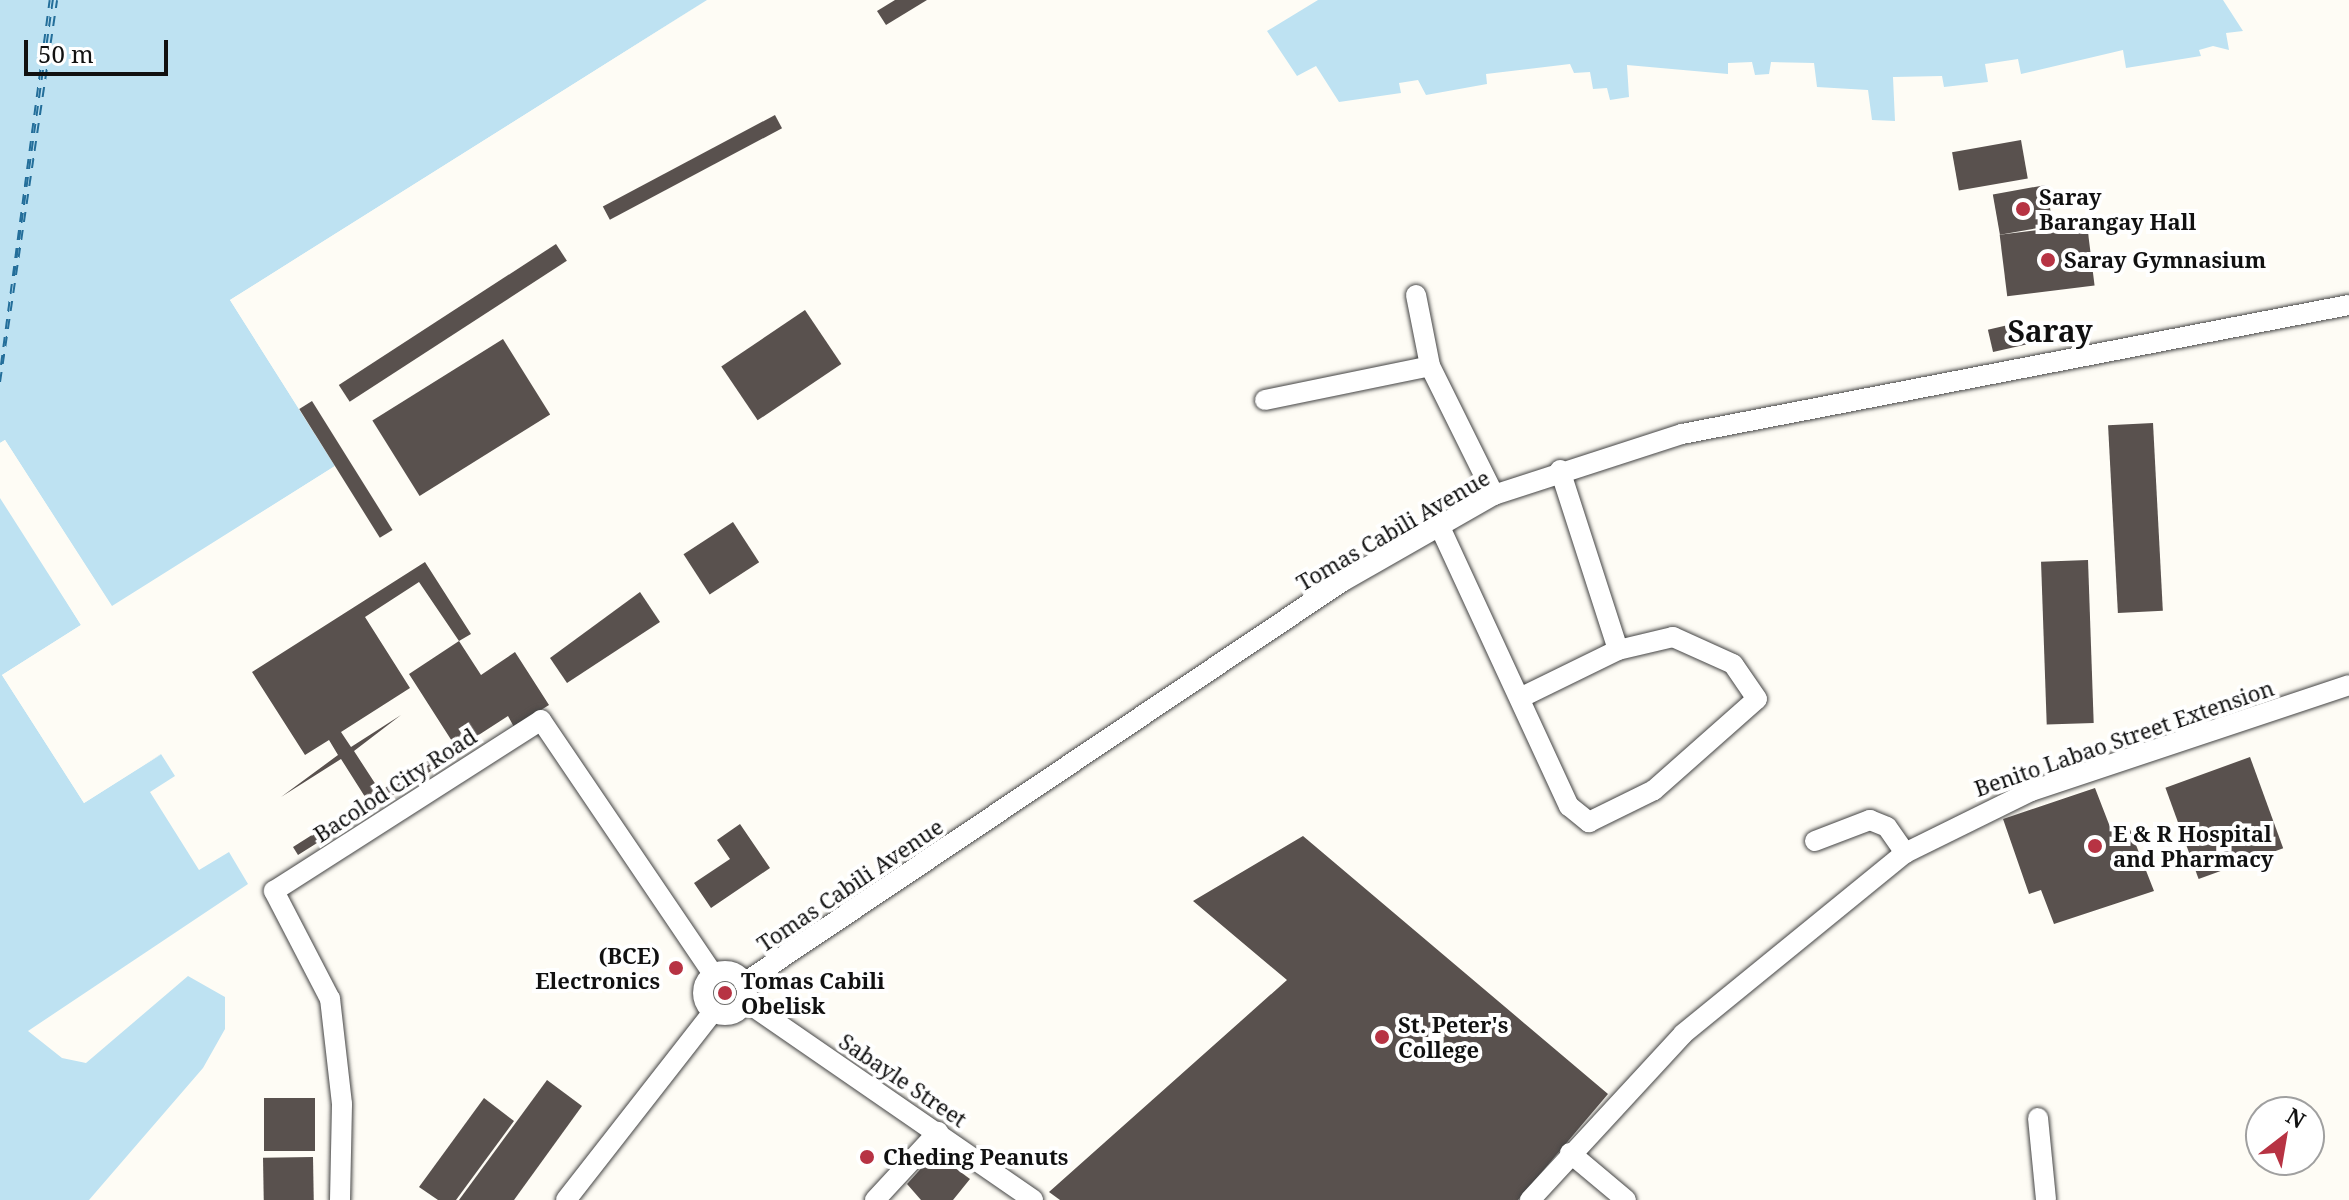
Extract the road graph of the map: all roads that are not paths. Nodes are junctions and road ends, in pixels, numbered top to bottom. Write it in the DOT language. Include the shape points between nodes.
graph roads {
  1 [pos="1416,295"];
  2 [pos="2349,305"];
  3 [pos="1430,366"];
  4 [pos="1265,400"];
  5 [pos="1560,470"];
  6 [pos="1494,495"];
  7 [pos="1439,525"];
  8 [pos="1618,650"];
  9 [pos="2349,685"];
  10 [pos="1522,697"];
  11 [pos="1815,841"];
  12 [pos="1905,853"];
  13 [pos="713,974"];
  14 [pos="744,992"];
  15 [pos="713,1012"];
  16 [pos="2038,1118"];
  17 [pos="938,1132"];
  18 [pos="1570,1153"];
  19 [pos="340,1200"];
  20 [pos="566,1200"];
  21 [pos="875,1200"];
  22 [pos="1033,1200"];
  23 [pos="1530,1200"];
  24 [pos="1626,1200"];
  25 [pos="2046,1200"];
  1 -- 3 [label="street"];
  2 -- 5 [label="street, Tomas Cabili Avenue" via="1682,434"];
  3 -- 4 [label="street"];
  3 -- 6 [label="street"];
  5 -- 6 [label="street, Tomas Cabili Avenue"];
  5 -- 8 [label="street"];
  6 -- 7 [label="street, Tomas Cabili Avenue"];
  7 -- 10 [label="street"];
  7 -- 14 [label="street, Tomas Cabili Avenue" via="1343,581"];
  8 -- 10 [label="street"];
  8 -- 10 [label="street" via="1673,637 1698,643 1733,664 1757,699 1654,790 1589,822 1569,806"];
  9 -- 12 [label="street, Benito Labao Street Extension" via="2031,791"];
  11 -- 12 [label="street" via="1870,820 1887,827"];
  12 -- 18 [label="street, Benito Labao Street Extension" via="1683,1034"];
  13 -- 14 [label="street" via="730,972"];
  13 -- 15 [label="street" via="703,995"];
  13 -- 19 [label="street, Bacolod City Road" via="541,720 274,891 330,999 342,1104"];
  14 -- 15 [label="street" via="732,1014"];
  14 -- 17 [label="street, Sabayle Street"];
  15 -- 20 [label="street"];
  16 -- 25 [label="street"];
  17 -- 21 [label="street"];
  17 -- 22 [label="street, Sabayle Street"];
  18 -- 23 [label="street, Benito Labao Street Extension"];
  18 -- 24 [label="street"];
}
